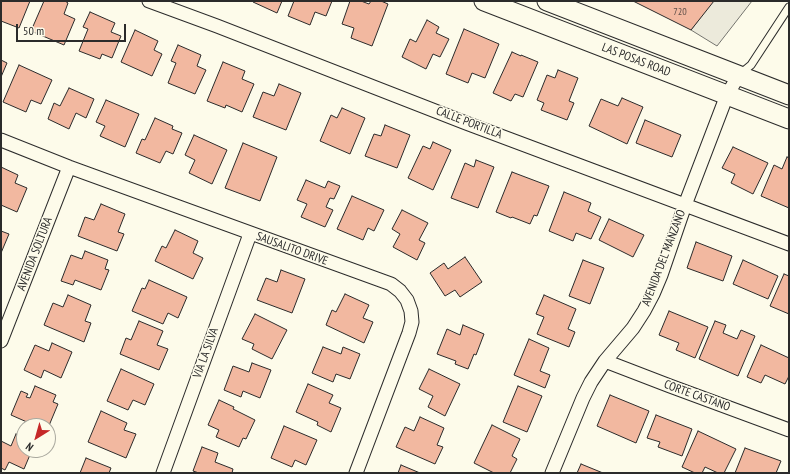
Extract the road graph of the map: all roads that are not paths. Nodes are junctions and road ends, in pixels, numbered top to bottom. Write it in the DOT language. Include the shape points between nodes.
graph roads {
  1 [pos="149,1"];
  2 [pos="484,1"];
  3 [pos="547,1"];
  4 [pos="789,7"];
  5 [pos="739,76"];
  6 [pos="727,94"];
  7 [pos="789,94"];
  8 [pos="789,119"];
  9 [pos="1,140"];
  10 [pos="69,168"];
  11 [pos="685,205"];
  12 [pos="250,234"];
  13 [pos="789,244"];
  14 [pos="1,341"];
  15 [pos="605,361"];
  16 [pos="789,430"];
  17 [pos="163,473"];
  18 [pos="356,473"];
  19 [pos="552,473"];
  1 -- 11 [label="street, CALLE PORTILLA"];
  2 -- 6 [label="main road, LAS POSAS ROAD"];
  3 -- 5 [label="main road, LAS POSAS ROAD"];
  4 -- 5 [label="lane" via="752,65"];
  5 -- 6 [label="street, AVENIDA DEL MANZANO"];
  5 -- 7 [label="main road, LAS POSAS ROAD"];
  6 -- 8 [label="main road, LAS POSAS ROAD"];
  6 -- 11 [label="street, AVENIDA DEL MANZANO"];
  9 -- 10 [label="street, SAUSALITO DRIVE"];
  10 -- 12 [label="street, SAUSALITO DRIVE"];
  10 -- 14 [label="street, AVENIDA SOLTURA"];
  11 -- 13 [label="street, CALLE PORTILLA"];
  11 -- 15 [label="street, AVENIDA DEL MANZANO" via="653,294 633,328"];
  12 -- 17 [label="street, VIA LA SILVA"];
  12 -- 18 [label="street, SAUSALITO DRIVE" via="391,284 407,300 412,322 409,333"];
  15 -- 16 [label="street, CORTE CASTANO"];
  15 -- 19 [label="street, AVENIDA DEL MANZANO" via="583,398"];
}
